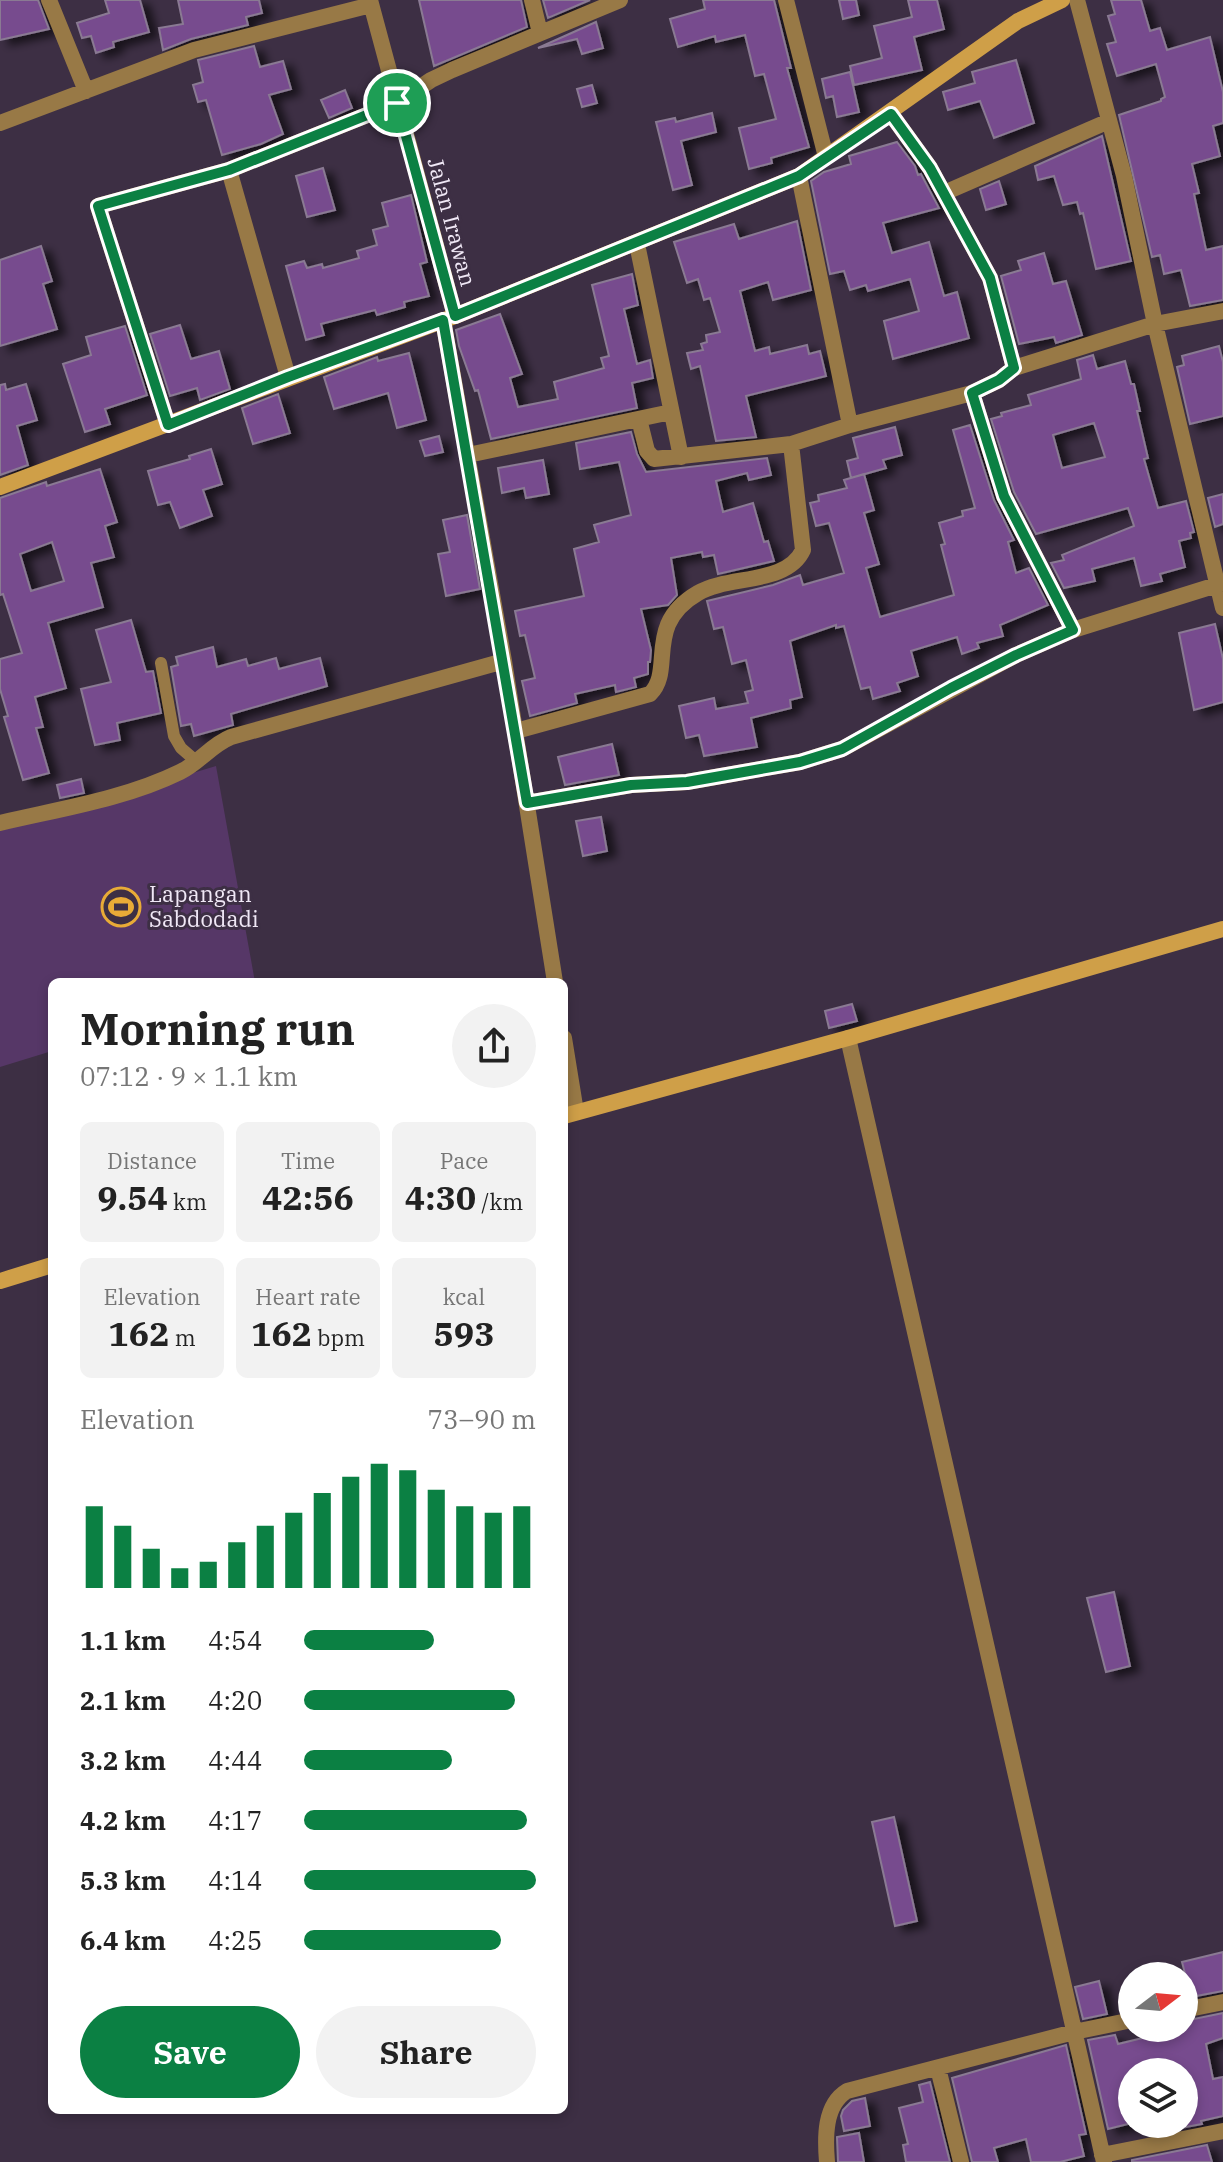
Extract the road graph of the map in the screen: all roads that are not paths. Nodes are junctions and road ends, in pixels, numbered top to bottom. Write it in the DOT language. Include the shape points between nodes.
graph roads {
  1 [pos="49,0"];
  2 [pos="532,0"];
  3 [pos="620,0"];
  4 [pos="786,0"];
  5 [pos="1062,0"];
  6 [pos="1077,0"];
  7 [pos="370,2"];
  8 [pos="540,33"];
  9 [pos="86,91"];
  10 [pos="397,103"];
  11 [pos="891,114"];
  12 [pos="1109,121"];
  13 [pos="0,123"];
  14 [pos="826,157"];
  15 [pos="229,170"];
  16 [pos="799,176"];
  17 [pos="944,193"];
  18 [pos="637,244"];
  19 [pos="1223,311"];
  20 [pos="449,318"];
  21 [pos="1155,324"];
  22 [pos="1014,368"];
  23 [pos="288,377"];
  24 [pos="972,393"];
  25 [pos="671,412"];
  26 [pos="639,419"];
  27 [pos="168,425"];
  28 [pos="850,425"];
  29 [pos="791,444"];
  30 [pos="468,455"];
  31 [pos="681,457"];
  32 [pos="0,487"];
  33 [pos="1221,584"];
  34 [pos="1223,608"];
  35 [pos="1073,630"];
  36 [pos="504,661"];
  37 [pos="161,663"];
  38 [pos="516,731"];
  39 [pos="196,761"];
  40 [pos="527,803"];
  41 [pos="0,823"];
  42 [pos="1223,929"];
  43 [pos="554,978"];
  44 [pos="848,1038"];
  45 [pos="568,1089"];
  46 [pos="570,1114"];
  47 [pos="48,1266"];
  48 [pos="0,1281"];
  49 [pos="1223,2002"];
  50 [pos="1198,2007"];
  51 [pos="1118,2023"];
  52 [pos="1074,2032"];
  53 [pos="938,2068"];
  54 [pos="1223,2131"];
  55 [pos="1103,2158"];
  56 [pos="827,2162"];
  57 [pos="961,2162"];
  1 -- 9 [label="street"];
  2 -- 8 [label="street"];
  3 -- 8 [label="street"];
  4 -- 14 [label="street"];
  5 -- 11 [label="street" via="1018,21"];
  6 -- 12 [label="street"];
  7 -- 9 [label="street" via="194,50"];
  7 -- 10 [label="street, Jalan Irawan"];
  8 -- 10 [label="street" via="442,75"];
  9 -- 13 [label="street"];
  10 -- 15 [label="street"];
  10 -- 20 [label="street, Jalan Irawan"];
  11 -- 14 [label="street"];
  11 -- 17 [label="street"];
  12 -- 17 [label="street"];
  12 -- 21 [label="street"];
  14 -- 16 [label="street"];
  15 -- 23 [label="street"];
  15 -- 27 [label="street" via="98,206"];
  16 -- 18 [label="street"];
  16 -- 28 [label="street"];
  17 -- 22 [label="street" via="990,278"];
  18 -- 20 [label="street"];
  18 -- 25 [label="street"];
  19 -- 21 [label="street"];
  20 -- 23 [label="street"];
  20 -- 30 [label="street, Jalan Irawan"];
  21 -- 22 [label="street"];
  21 -- 33 [label="street"];
  22 -- 24 [label="street"];
  23 -- 27 [label="street"];
  24 -- 28 [label="street"];
  24 -- 35 [label="street" via="1004,496"];
  25 -- 26 [label="street"];
  25 -- 31 [label="street"];
  26 -- 30 [label="street"];
  26 -- 31 [label="street" via="650,457"];
  27 -- 32 [label="street"];
  28 -- 29 [label="street"];
  29 -- 31 [label="street"];
  29 -- 38 [label="street" via="803,550 798,561 782,571 696,594 666,626 659,679 650,694"];
  30 -- 36 [label="street, Jalan Irawan"];
  33 -- 34 [label="street"];
  33 -- 35 [label="street"];
  35 -- 40 [label="street" via="842,749 687,782 631,785"];
  36 -- 38 [label="street, Jalan Irawan"];
  36 -- 39 [label="street" via="231,737"];
  37 -- 39 [label="lane" via="174,736"];
  38 -- 40 [label="street, Jalan Irawan"];
  39 -- 41 [label="street" via="178,773 112,796"];
  40 -- 43 [label="street, Jalan Irawan"];
  42 -- 44 [label="street"];
  44 -- 46 [label="street"];
  44 -- 52 [label="street"];
  45 -- 46 [label="street"];
  47 -- 48 [label="street"];
  49 -- 50 [label="street"];
  51 -- 52 [label="street"];
  52 -- 53 [label="street"];
  52 -- 55 [label="street"];
  53 -- 56 [label="street" via="841,2095 828,2120"];
  53 -- 57 [label="street"];
  54 -- 55 [label="street"];
}
